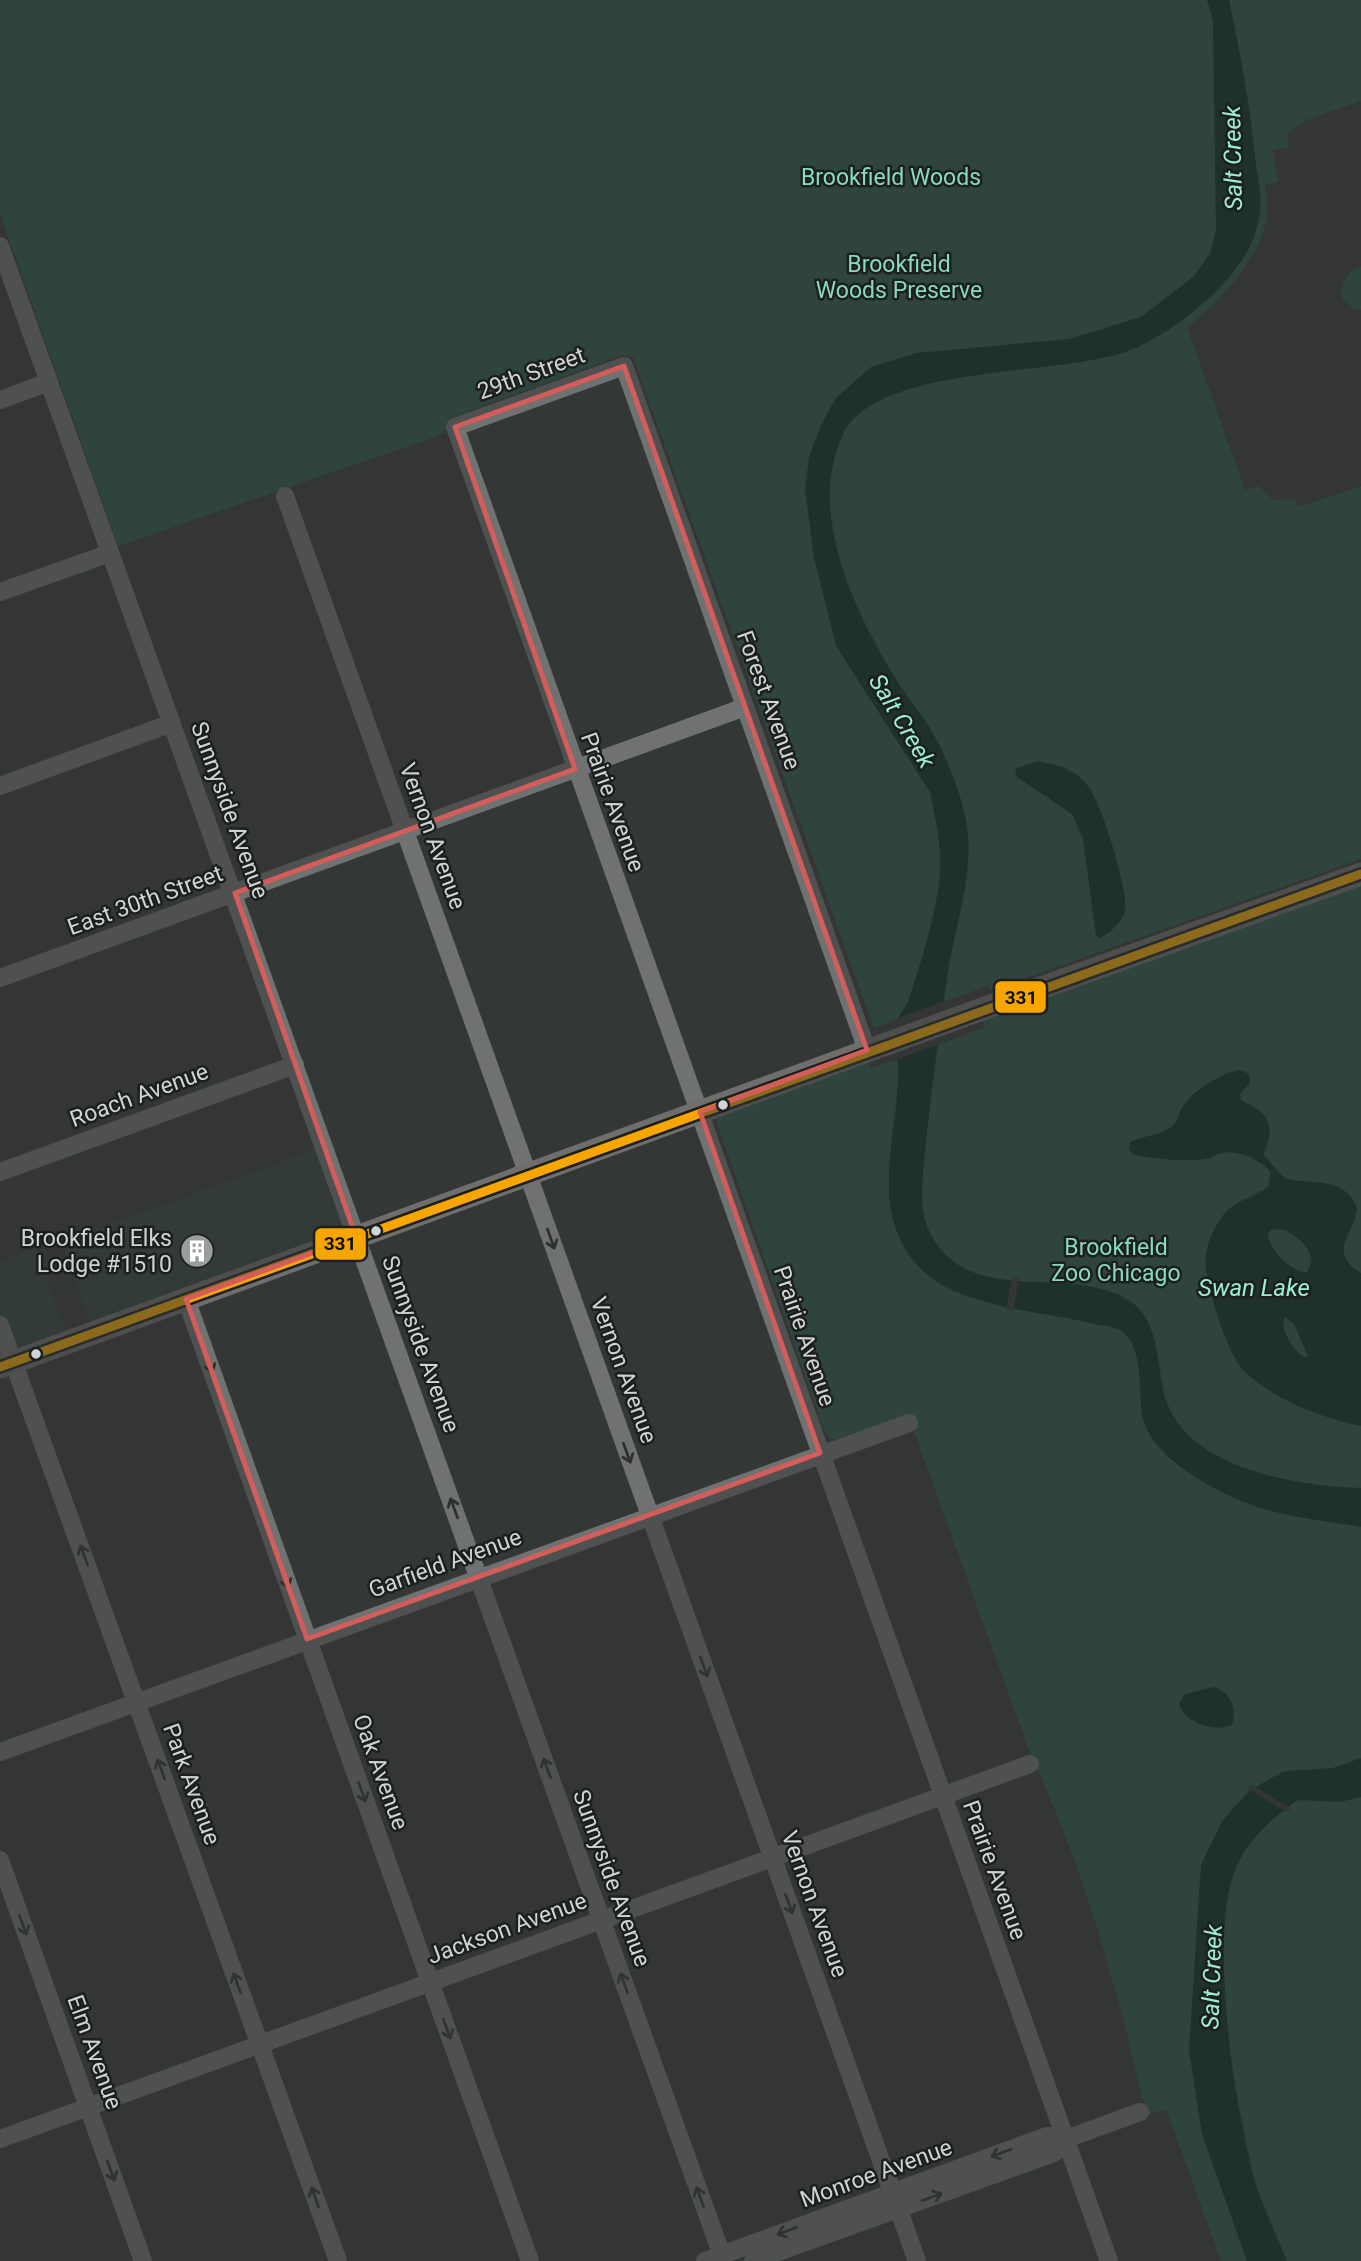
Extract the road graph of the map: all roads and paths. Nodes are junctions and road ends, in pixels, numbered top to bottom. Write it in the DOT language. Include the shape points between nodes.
graph roads {
  1 [pos="0,246"];
  2 [pos="624,366"];
  3 [pos="49,382"];
  4 [pos="0,400"];
  5 [pos="455,426"];
  6 [pos="285,496"];
  7 [pos="110,553"];
  8 [pos="0,592"];
  9 [pos="745,707"];
  10 [pos="172,723"];
  11 [pos="575,769"];
  12 [pos="0,786"];
  13 [pos="405,831"];
  14 [pos="1361,874"];
  15 [pos="235,893"];
  16 [pos="0,978"];
  17 [pos="877,1047"];
  18 [pos="295,1065"];
  19 [pos="700,1112"];
  20 [pos="0,1172"];
  21 [pos="528,1174"];
  22 [pos="356,1237"];
  23 [pos="186,1299"];
  24 [pos="0,1325"];
  25 [pos="7,1364"];
  26 [pos="908,1423"];
  27 [pos="820,1453"];
  28 [pos="649,1515"];
  29 [pos="479,1577"];
  30 [pos="307,1639"];
  31 [pos="137,1702"];
  32 [pos="0,1752"];
  33 [pos="1030,1764"];
  34 [pos="943,1796"];
  35 [pos="772,1858"];
  36 [pos="0,1860"];
  37 [pos="601,1919"];
  38 [pos="430,1982"];
  39 [pos="259,2044"];
  40 [pos="88,2106"];
  41 [pos="1140,2112"];
  42 [pos="0,2139"];
  43 [pos="1066,2139"];
  44 [pos="895,2201"];
  45 [pos="717,2259"];
  46 [pos="143,2261"];
  47 [pos="338,2261"];
  48 [pos="530,2261"];
  49 [pos="753,2261"];
  50 [pos="916,2261"];
  51 [pos="1109,2261"];
  1 -- 3 [label="street, Sunnyside Avenue"];
  2 -- 5 [label="street, 29th Street"];
  2 -- 9 [label="street, Forest Avenue"];
  3 -- 4 [label="street"];
  3 -- 7 [label="street, Sunnyside Avenue"];
  5 -- 11 [label="street, Prairie Avenue"];
  6 -- 13 [label="street, Vernon Avenue"];
  7 -- 8 [label="street"];
  7 -- 10 [label="street, Sunnyside Avenue"];
  9 -- 11 [label="street, East 30th Street"];
  9 -- 17 [label="street, Forest Avenue"];
  10 -- 12 [label="street"];
  10 -- 15 [label="street, Sunnyside Avenue"];
  11 -- 13 [label="street, East 30th Street"];
  11 -- 19 [label="street, Prairie Avenue"];
  13 -- 15 [label="street, East 30th Street"];
  13 -- 21 [label="street, Vernon Avenue"];
  14 -- 17 [label="main road"];
  15 -- 16 [label="street, East 30th Street"];
  15 -- 18 [label="street, Sunnyside Avenue"];
  17 -- 19 [label="main road"];
  18 -- 20 [label="street, Roach Avenue"];
  18 -- 22 [label="street, Sunnyside Avenue"];
  19 -- 21 [label="main road"];
  19 -- 27 [label="street, Prairie Avenue"];
  21 -- 22 [label="main road"];
  21 -- 28 [label="street, Vernon Avenue, one-way"];
  22 -- 23 [label="main road"];
  29 -- 22 [label="street, Sunnyside Avenue, one-way"];
  23 -- 25 [label="main road"];
  23 -- 30 [label="street, Oak Avenue, one-way"];
  24 -- 25 [label="street, Park Avenue"];
  31 -- 25 [label="street, Park Avenue, one-way"];
  26 -- 27 [label="street, Garfield Avenue"];
  27 -- 28 [label="street, Garfield Avenue"];
  27 -- 34 [label="street, Prairie Avenue"];
  28 -- 29 [label="street, Garfield Avenue"];
  28 -- 35 [label="street, Vernon Avenue, one-way"];
  29 -- 30 [label="street, Garfield Avenue"];
  37 -- 29 [label="street, Sunnyside Avenue, one-way"];
  30 -- 31 [label="street, Garfield Avenue"];
  30 -- 38 [label="street, Oak Avenue, one-way"];
  31 -- 32 [label="street, Garfield Avenue"];
  39 -- 31 [label="street, Park Avenue, one-way"];
  33 -- 34 [label="street, Jackson Avenue"];
  34 -- 35 [label="street, Jackson Avenue"];
  34 -- 43 [label="street, Prairie Avenue"];
  35 -- 37 [label="street, Jackson Avenue"];
  35 -- 44 [label="street, Vernon Avenue, one-way"];
  36 -- 40 [label="street, Elm Avenue, one-way"];
  37 -- 38 [label="street, Jackson Avenue"];
  45 -- 37 [label="street, Sunnyside Avenue, one-way"];
  38 -- 39 [label="street, Jackson Avenue"];
  38 -- 48 [label="street, Oak Avenue, one-way"];
  39 -- 40 [label="street, Jackson Avenue"];
  47 -- 39 [label="street, Park Avenue, one-way"];
  40 -- 42 [label="street, Jackson Avenue"];
  40 -- 46 [label="street, Elm Avenue, one-way"];
  41 -- 43 [label="street, Monroe Avenue"];
  43 -- 44 [label="street, Monroe Avenue" via="1047,2136"];
  43 -- 51 [label="street, Prairie Avenue"];
  44 -- 45 [label="street, Monroe Avenue, one-way"];
  44 -- 49 [label="street, Monroe Avenue"];
  44 -- 50 [label="street, Vernon Avenue"];
}
